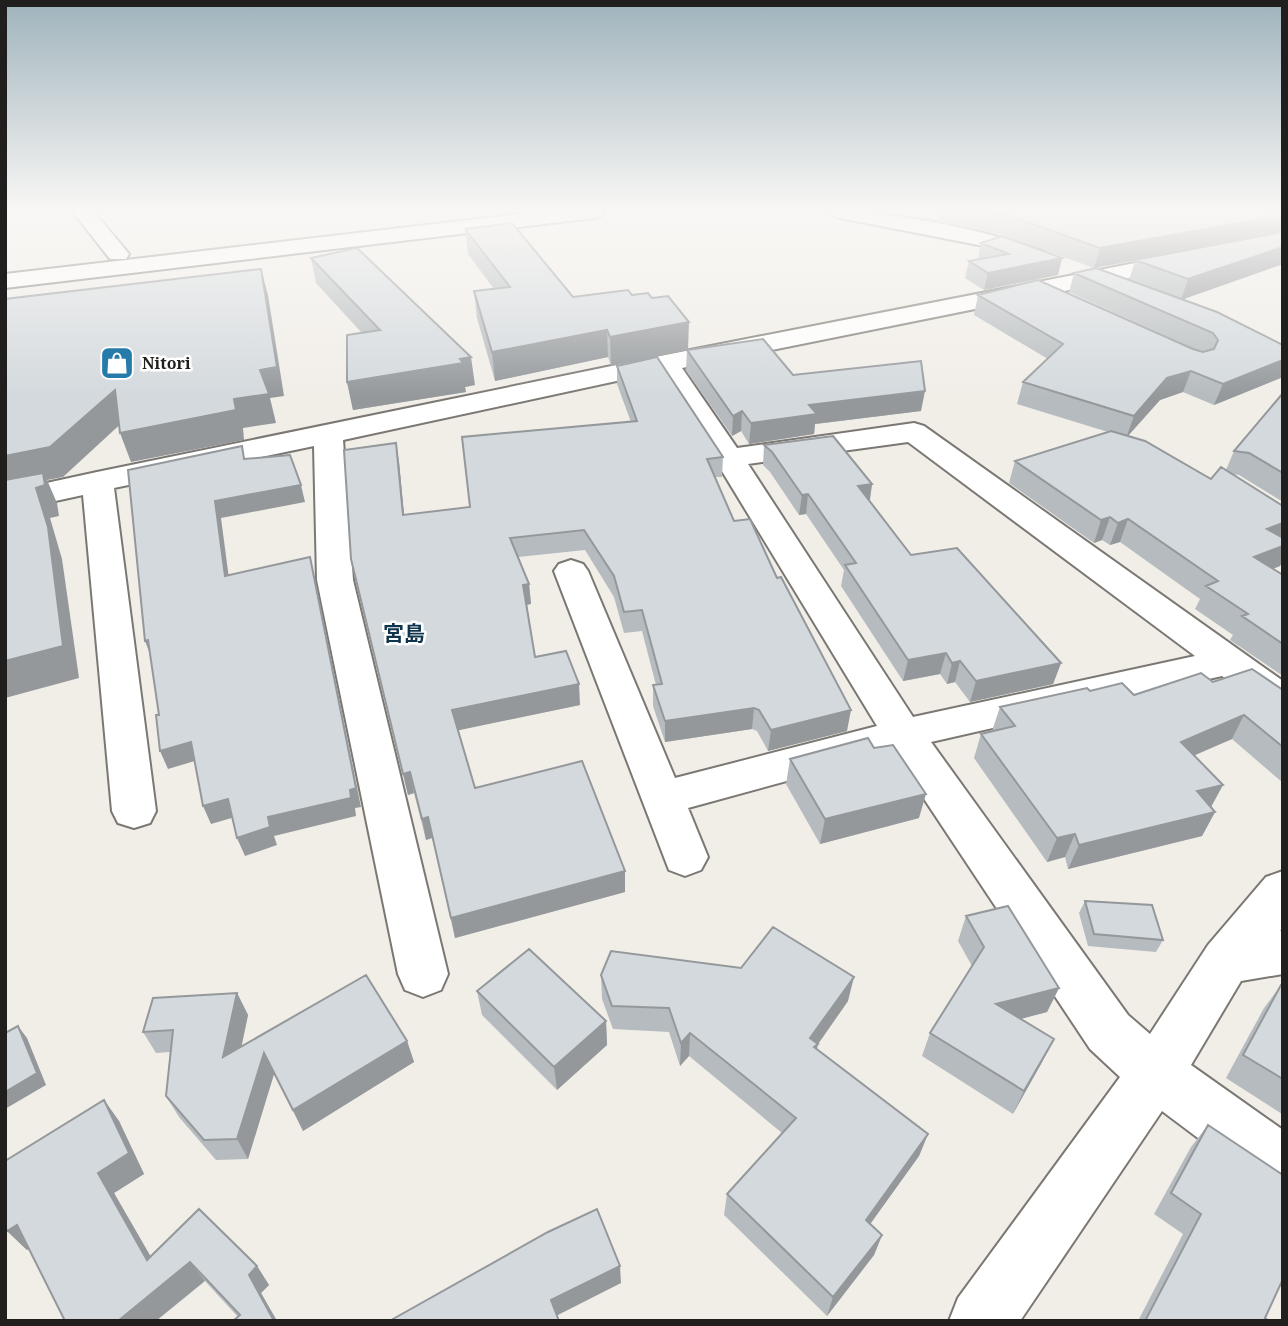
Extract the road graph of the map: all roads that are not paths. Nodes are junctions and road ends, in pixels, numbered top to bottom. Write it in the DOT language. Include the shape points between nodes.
graph roads {
  1 [pos="66,274"];
  2 [pos="1080,274"];
  3 [pos="1112,274"];
  4 [pos="1091,278"];
  5 [pos="5,281"];
  6 [pos="1037,290"];
  7 [pos="1129,292"];
  8 [pos="1074,306"];
  9 [pos="664,363"];
  10 [pos="328,433"];
  11 [pos="729,458"];
  12 [pos="97,481"];
  13 [pos="5,502"];
  14 [pos="571,571"];
  15 [pos="1226,662"];
  16 [pos="1283,701"];
  17 [pos="903,734"];
  18 [pos="662,798"];
  19 [pos="134,811"];
  20 [pos="685,857"];
  21 [pos="1283,891"];
  22 [pos="1283,952"];
  23 [pos="1226,961"];
  24 [pos="423,974"];
  25 [pos="1156,1073"];
  26 [pos="1283,1165"];
  27 [pos="981,1321"];
  1 -- 5 [label="main road"];
  2 -- 4 [label="main road"];
  3 -- 4 [label="main road"];
  4 -- 6 [label="main road"];
  4 -- 7 [label="main road"];
  6 -- 8 [label="main road"];
  6 -- 9 [label="main road"];
  9 -- 10 [label="main road"];
  9 -- 11 [label="main road"];
  10 -- 12 [label="main road"];
  10 -- 24 [label="main road" via="335,580"];
  11 -- 15 [label="main road" via="914,432"];
  11 -- 17 [label="main road"];
  12 -- 13 [label="main road"];
  12 -- 19 [label="main road"];
  14 -- 18 [label="main road"];
  15 -- 16 [label="main road"];
  15 -- 17 [label="main road"];
  17 -- 18 [label="main road"];
  17 -- 25 [label="main road" via="1109,1032"];
  18 -- 20 [label="main road"];
  21 -- 23 [label="main road"];
  22 -- 23 [label="main road"];
  23 -- 25 [label="main road"];
  25 -- 26 [label="main road"];
  25 -- 27 [label="main road"];
}
